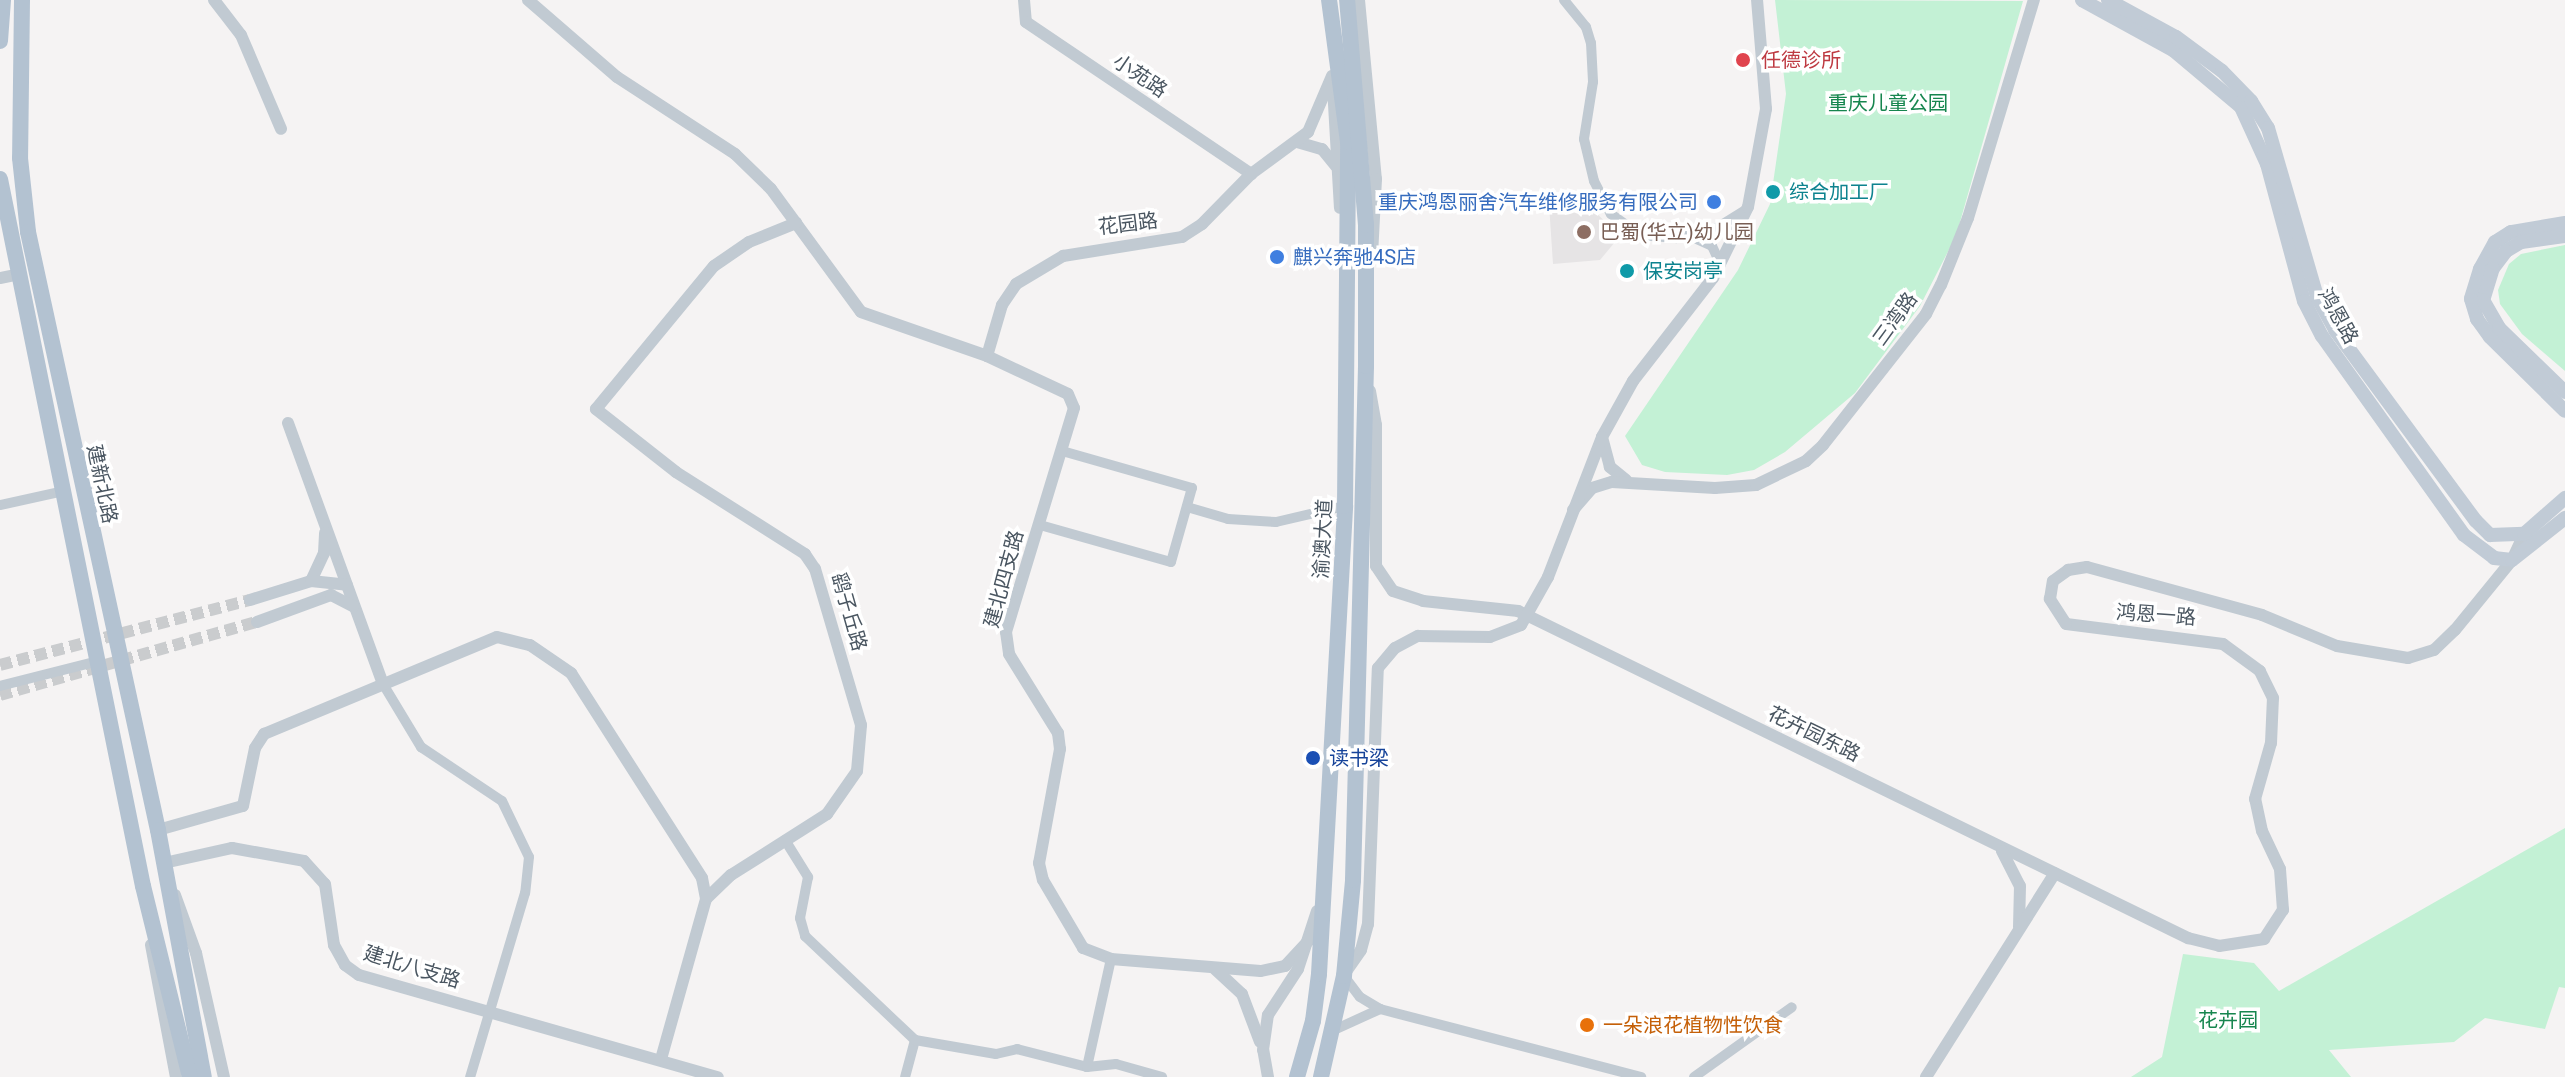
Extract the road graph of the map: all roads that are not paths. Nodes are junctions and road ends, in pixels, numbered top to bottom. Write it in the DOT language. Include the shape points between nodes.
graph roads {
  1 [pos="3,0"];
  2 [pos="22,0"];
  3 [pos="214,0"];
  4 [pos="528,0"];
  5 [pos="1024,0"];
  6 [pos="1323,0"];
  7 [pos="1329,0"];
  8 [pos="1347,0"];
  9 [pos="1359,0"];
  10 [pos="1564,0"];
  11 [pos="1757,0"];
  12 [pos="2034,0"];
  13 [pos="2082,0"];
  14 [pos="2108,0"];
  15 [pos="0,12"];
  16 [pos="1,20"];
  17 [pos="0,41"];
  18 [pos="1344,83"];
  19 [pos="281,129"];
  20 [pos="1297,142"];
  21 [pos="1339,171"];
  22 [pos="1251,174"];
  23 [pos="0,179"];
  24 [pos="1748,207"];
  25 [pos="796,223"];
  26 [pos="2565,223"];
  27 [pos="1690,236"];
  28 [pos="2565,236"];
  29 [pos="1721,266"];
  30 [pos="8,276"];
  31 [pos="1348,277"];
  32 [pos="1368,278"];
  33 [pos="987,356"];
  34 [pos="1366,366"];
  35 [pos="2565,392"];
  36 [pos="2565,411"];
  37 [pos="288,423"];
  38 [pos="1602,437"];
  39 [pos="1062,451"];
  40 [pos="1626,480"];
  41 [pos="64,491"];
  42 [pos="2565,498"];
  43 [pos="0,505"];
  44 [pos="1345,506"];
  45 [pos="1187,507"];
  46 [pos="1573,510"];
  47 [pos="2565,518"];
  48 [pos="324,522"];
  49 [pos="1040,525"];
  50 [pos="2524,534"];
  51 [pos="2512,560"];
  52 [pos="311,581"];
  53 [pos="347,585"];
  54 [pos="250,600"];
  55 [pos="356,609"];
  56 [pos="1527,616"];
  57 [pos="257,622"];
  58 [pos="98,661"];
  59 [pos="383,684"];
  60 [pos="0,686"];
  61 [pos="158,830"];
  62 [pos="785,840"];
  63 [pos="2000,848"];
  64 [pos="694,866"];
  65 [pos="165,869"];
  66 [pos="2055,873"];
  67 [pos="731,875"];
  68 [pos="1326,877"];
  69 [pos="143,886"];
  70 [pos="706,899"];
  71 [pos="2017,935"];
  72 [pos="1309,940"];
  73 [pos="1111,959"];
  74 [pos="1215,969"];
  75 [pos="1344,976"];
  76 [pos="1792,1007"];
  77 [pos="1380,1009"];
  78 [pos="489,1011"];
  79 [pos="1334,1030"];
  80 [pos="915,1040"];
  81 [pos="1263,1050"];
  82 [pos="661,1059"];
  83 [pos="1087,1067"];
  84 [pos="1600,1072"];
  85 [pos="176,1077"];
  86 [pos="190,1077"];
  87 [pos="204,1077"];
  88 [pos="224,1077"];
  89 [pos="470,1077"];
  90 [pos="718,1077"];
  91 [pos="905,1077"];
  92 [pos="1162,1077"];
  93 [pos="1268,1077"];
  94 [pos="1297,1077"];
  95 [pos="1321,1077"];
  96 [pos="1641,1077"];
  97 [pos="1694,1077"];
  98 [pos="1926,1077"];
  1 -- 16 [label="main road"];
  2 -- 61 [label="main road, 建新北路" via="20,158 28,232"];
  3 -- 19 [label="street" via="241,35"];
  4 -- 25 [label="street, 建北四支路" via="617,77 735,154"];
  5 -- 22 [label="street, 小苑路" via="1026,22"];
  6 -- 18 [label="street"];
  7 -- 18 [label="main road, 渝澳大道"];
  8 -- 18 [label="main road, 渝澳大道"];
  9 -- 32 [label="street" via="1376,179 1376,233"];
  10 -- 27 [label="street" via="1586,27 1591,43 1593,82 1584,139 1603,202 1640,235"];
  11 -- 24 [label="street" via="1766,109"];
  12 -- 40 [label="street, 三湾路" via="1968,218 1941,285 1926,314 1823,445 1806,461 1756,485 1715,488"];
  13 -- 51 [label="main road, 鸿恩路" via="2173,50 2241,107 2267,164 2304,301 2322,336 2464,535 2494,558"];
  14 -- 50 [label="main road, 鸿恩路" via="2176,37 2251,101 2268,128 2317,297 2335,330 2476,521 2490,535"];
  15 -- 16 [label="main road"];
  16 -- 17 [label="main road"];
  18 -- 20 [label="street, 花园路"];
  18 -- 21 [label="street"];
  18 -- 31 [label="main road, 渝澳大道"];
  18 -- 32 [label="main road, 渝澳大道"];
  20 -- 21 [label="street" via="1322,149"];
  20 -- 22 [label="street, 花园路"];
  21 -- 31 [label="street"];
  22 -- 33 [label="street, 花园路" via="1182,237 1094,248 1037,269 1016,284 1002,305"];
  23 -- 30 [label="main road, 建新北路"];
  24 -- 27 [label="street" via="1725,224"];
  24 -- 29 [label="street"];
  25 -- 33 [label="street, 建北四支路" via="861,312"];
  25 -- 62 [label="street, 鹞子丘路" via="749,242 714,266 596,409 676,472 805,554 815,569 861,725 862,749 857,771 827,814"];
  26 -- 36 [label="main road" via="2511,232 2495,242 2471,299 2490,337"];
  27 -- 29 [label="street" via="1712,246"];
  28 -- 35 [label="main road" via="2521,242 2506,251 2493,268 2483,300 2499,328"];
  29 -- 38 [label="street" via="1633,381"];
  30 -- 41 [label="main road, 建新北路"];
  31 -- 44 [label="main road, 渝澳大道"];
  32 -- 34 [label="main road, 渝澳大道"];
  33 -- 39 [label="street, 建北四支路" via="1068,394 1074,408"];
  34 -- 56 [label="street, 花卉园东路" via="1376,425 1376,566 1383,580 1393,591 1423,601 1493,605"];
  34 -- 75 [label="main road, 渝澳大道" via="1353,880"];
  37 -- 48 [label="street"];
  38 -- 40 [label="street" via="1610,467"];
  38 -- 46 [label="street"];
  39 -- 45 [label="street" via="1192,488"];
  39 -- 49 [label="street, 建北四支路"];
  40 -- 46 [label="street" via="1592,488"];
  41 -- 43 [label="street"];
  41 -- 58 [label="main road, 建新北路"];
  42 -- 50 [label="main road"];
  44 -- 45 [label="street" via="1276,522 1228,519"];
  44 -- 68 [label="main road, 渝澳大道"];
  45 -- 49 [label="street" via="1171,562"];
  46 -- 56 [label="street"];
  47 -- 51 [label="main road"];
  48 -- 52 [label="street" via="324,553"];
  48 -- 53 [label="street"];
  49 -- 73 [label="street, 建北四支路" via="1006,632 1009,654 1058,733 1060,749 1039,863 1043,880 1083,948"];
  50 -- 51 [label="street, 鸿恩一路"];
  51 -- 66 [label="street, 鸿恩一路" via="2434,650 2408,658 2337,646 2182,590 2087,567 2068,570 2053,581 2050,599 2066,624 2202,638 2223,644 2260,671 2273,698 2274,721 2255,799 2278,859 2283,910 2264,939 2219,946 2188,938"];
  52 -- 53 [label="street"];
  52 -- 54 [label="street"];
  53 -- 55 [label="street"];
  55 -- 57 [label="street" via="331,595"];
  55 -- 59 [label="street"];
  56 -- 63 [label="street, 花卉园东路"];
  56 -- 75 [label="street" via="1512,632 1490,637 1418,636 1395,648 1378,668 1368,924 1361,950"];
  58 -- 60 [label="street"];
  58 -- 69 [label="main road, 建新北路"];
  59 -- 61 [label="street" via="264,734 255,748 247,796 236,811"];
  59 -- 64 [label="street" via="497,637 530,645 571,673"];
  59 -- 78 [label="street" via="421,747 490,790 525,842 530,874"];
  61 -- 65 [label="main road, 建新北路"];
  62 -- 67 [label="street, 鹞子丘路"];
  62 -- 80 [label="street" via="808,877 800,918 805,936"];
  63 -- 66 [label="street, 鸿恩一路"];
  63 -- 71 [label="street" via="2020,886"];
  64 -- 67 [label="street"];
  64 -- 70 [label="street"];
  65 -- 78 [label="street, 建北八支路" via="232,848 304,861 321,874 334,945 345,965 359,975"];
  65 -- 87 [label="main road, 建新北路"];
  65 -- 88 [label="street" via="196,953"];
  66 -- 71 [label="street"];
  67 -- 70 [label="street, 鹞子丘路"];
  68 -- 72 [label="street"];
  68 -- 94 [label="main road, 渝澳大道" via="1313,1021"];
  69 -- 85 [label="street"];
  69 -- 86 [label="main road, 建新北路"];
  70 -- 82 [label="street"];
  71 -- 98 [label="street"];
  72 -- 74 [label="street, 建北四支路" via="1285,966"];
  72 -- 81 [label="street" via="1268,1015"];
  73 -- 74 [label="street, 建北四支路"];
  73 -- 83 [label="street"];
  74 -- 81 [label="street" via="1242,994"];
  75 -- 77 [label="street" via="1360,997"];
  75 -- 79 [label="main road, 渝澳大道"];
  76 -- 97 [label="street"];
  77 -- 79 [label="street"];
  77 -- 84 [label="street"];
  78 -- 82 [label="street, 建北八支路"];
  78 -- 89 [label="street"];
  79 -- 95 [label="main road, 渝澳大道"];
  80 -- 83 [label="street" via="996,1054 1017,1049"];
  80 -- 91 [label="street"];
  81 -- 93 [label="street"];
  82 -- 90 [label="street, 建北八支路"];
  83 -- 92 [label="street" via="1116,1064"];
  84 -- 96 [label="street"];
}
